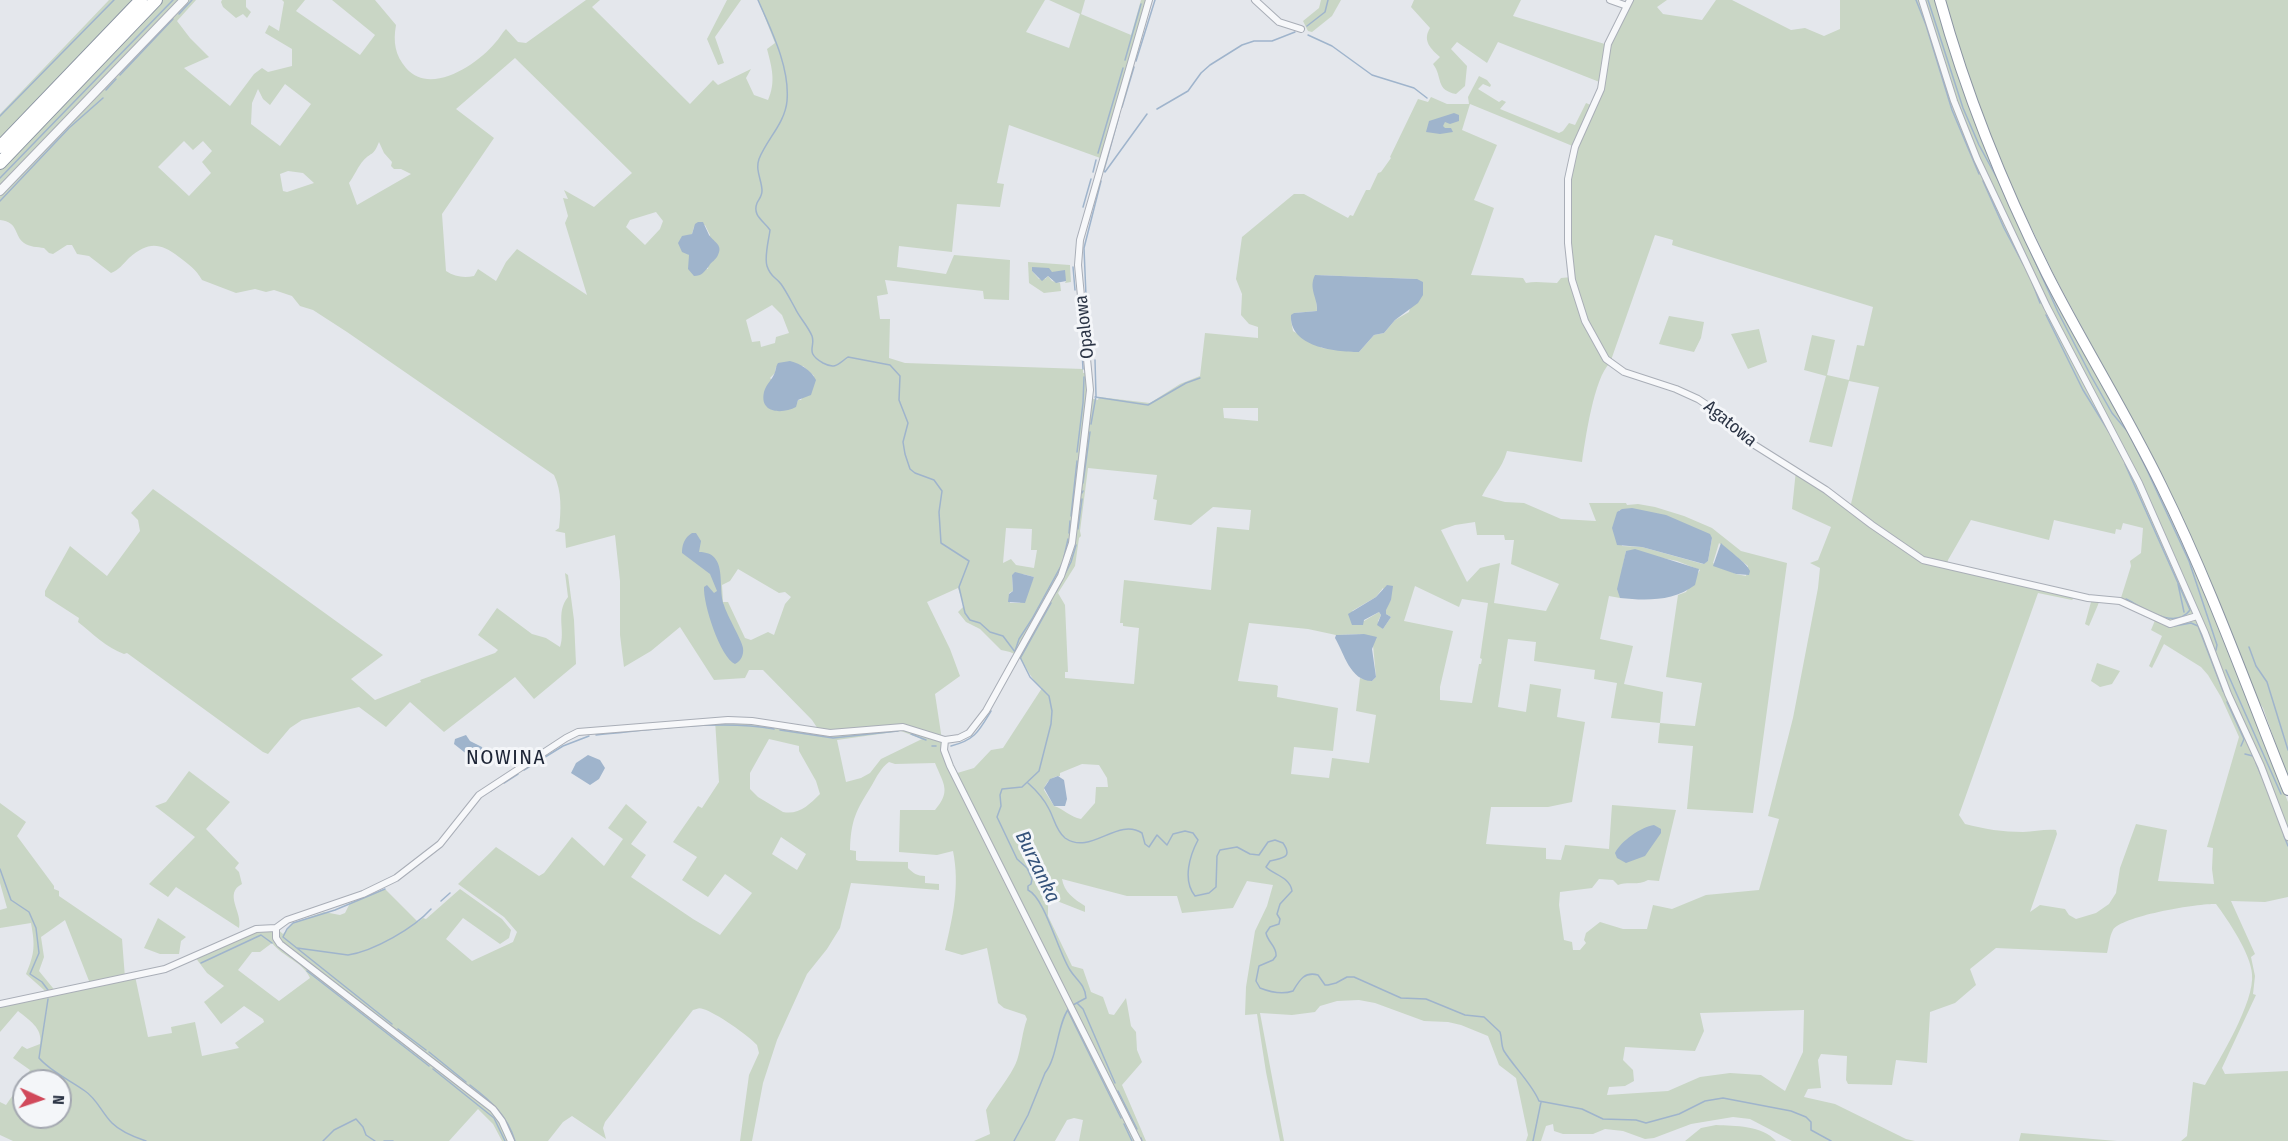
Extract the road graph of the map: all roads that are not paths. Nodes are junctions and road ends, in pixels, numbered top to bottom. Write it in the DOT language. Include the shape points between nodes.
graph roads {
  1 [pos="141,0"];
  2 [pos="156,0"];
  3 [pos="184,0"];
  4 [pos="1149,0"];
  5 [pos="1256,0"];
  6 [pos="1610,0"];
  7 [pos="1922,0"];
  8 [pos="1940,0"];
  9 [pos="1629,3"];
  10 [pos="1301,29"];
  11 [pos="0,147"];
  12 [pos="0,163"];
  13 [pos="0,191"];
  14 [pos="2197,616"];
  15 [pos="945,740"];
  16 [pos="2288,790"];
  17 [pos="2288,837"];
  18 [pos="276,928"];
  19 [pos="0,1004"];
  20 [pos="511,1141"];
  21 [pos="1138,1141"];
  1 -- 11 [label="highway"];
  2 -- 12 [label="highway"];
  3 -- 13 [label="street"];
  4 -- 15 [label="street, Opalowa" via="1079,246 1090,390 1072,543 1061,576 975,727 963,737"];
  5 -- 10 [label="street" via="1279,22"];
  6 -- 9 [label="street"];
  7 -- 14 [label="street" via="1959,117 1981,168 2047,307 2139,483"];
  8 -- 16 [label="highway" via="1979,119 2008,190 2048,275 2172,508"];
  9 -- 14 [label="street, Agatowa" via="1610,40 1600,89 1575,147 1568,179 1572,280 1585,321 1605,358 1624,372 1698,399 1745,439 1826,490 1923,560 2088,598 2117,601 2169,624"];
  14 -- 17 [label="street"];
  15 -- 18 [label="street" via="903,727 830,733 734,720 578,732 485,790 440,844 396,878 363,894 287,920"];
  15 -- 21 [label="street" via="944,750 951,766"];
  18 -- 19 [label="street" via="256,929 165,969"];
  18 -- 20 [label="street" via="280,944 493,1109"];
}
